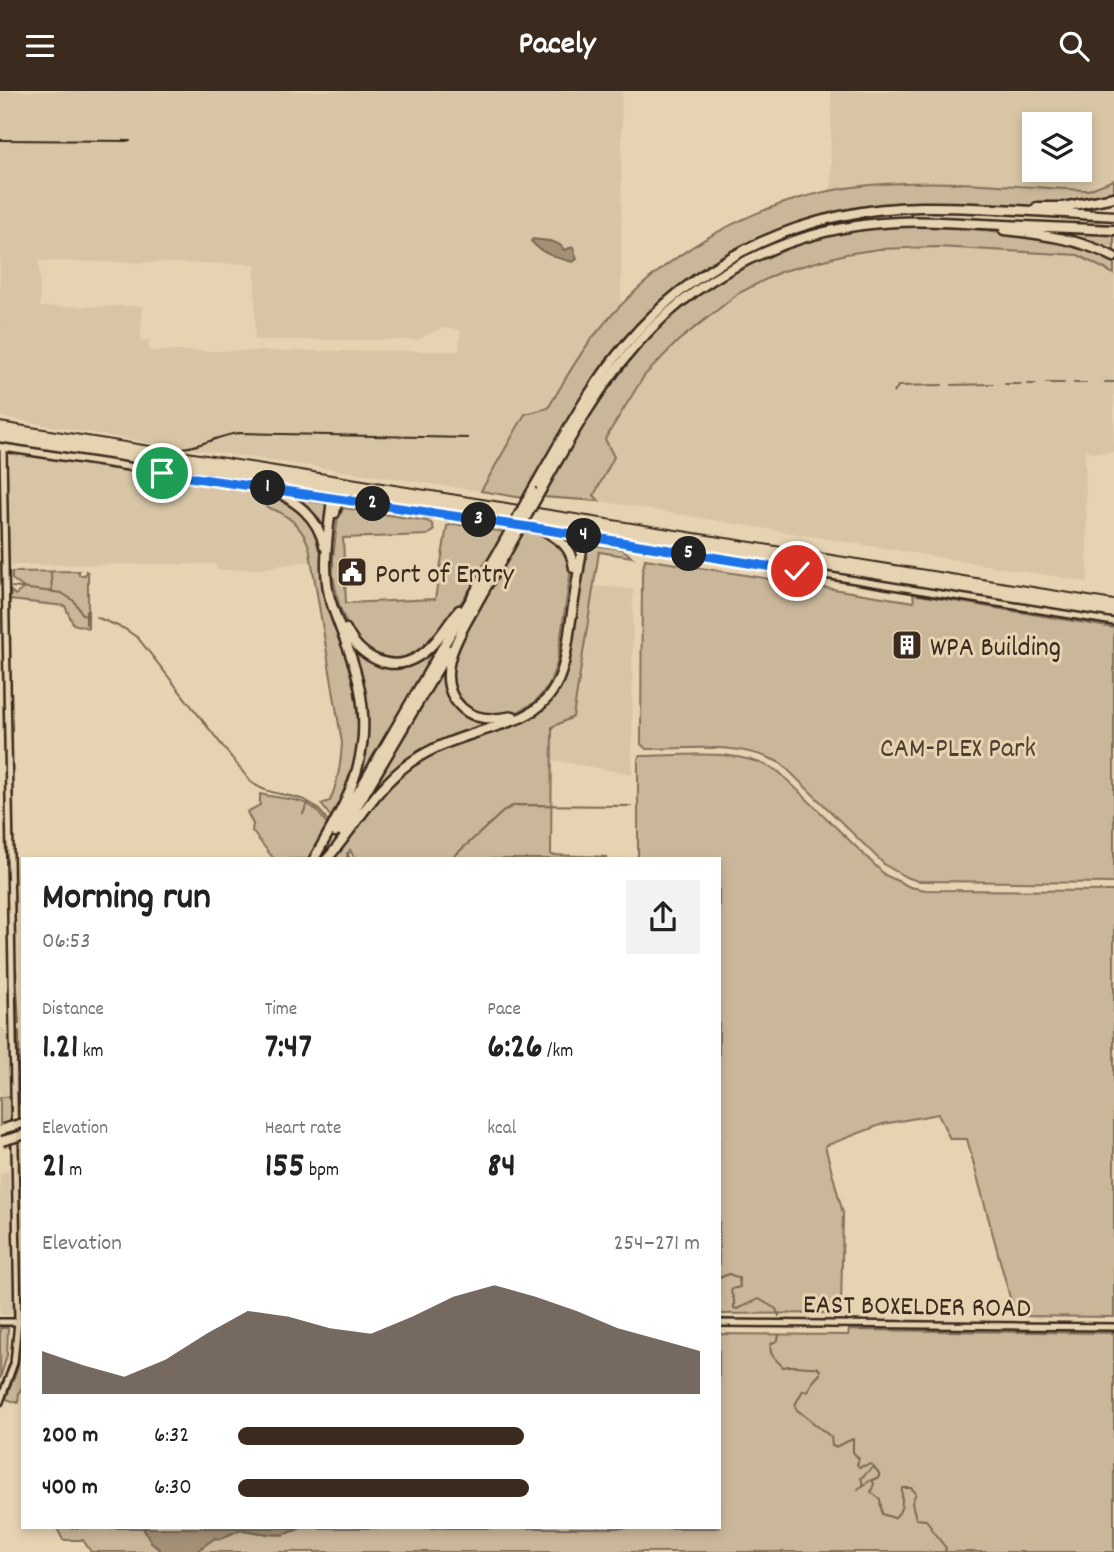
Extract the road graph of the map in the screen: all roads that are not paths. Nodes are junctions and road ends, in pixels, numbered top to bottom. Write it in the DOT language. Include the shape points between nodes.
graph roads {
  1 [pos="1114,197"];
  2 [pos="923,207"];
  3 [pos="1114,216"];
  4 [pos="938,222"];
  5 [pos="1114,230"];
  6 [pos="1114,257"];
  7 [pos="2,448"];
  8 [pos="271,488"];
  9 [pos="536,490"];
  10 [pos="335,498"];
  11 [pos="542,529"];
  12 [pos="582,535"];
  13 [pos="326,556"];
  14 [pos="574,568"];
  15 [pos="487,579"];
  16 [pos="1114,622"];
  17 [pos="318,857"];
  18 [pos="318,857"];
  19 [pos="327,857"];
  20 [pos="328,857"];
  21 [pos="21,1124"];
  22 [pos="2,1129"];
  23 [pos="21,1136"];
  24 [pos="1,1141"];
  25 [pos="0,1322"];
  26 [pos="21,1322"];
  27 [pos="721,1323"];
  28 [pos="1114,1327"];
  29 [pos="0,1402"];
  1 -- 2 [label="highway" via="1063,207"];
  2 -- 3 [label="highway"];
  2 -- 9 [label="highway" via="838,216 789,230 737,254 686,286 648,320 604,372"];
  4 -- 5 [label="highway"];
  4 -- 6 [label="highway" via="1060,238"];
  4 -- 9 [label="highway" via="882,223 820,233 755,256 698,289 626,356"];
  7 -- 8 [label="main road"];
  7 -- 26 [label="main road"];
  8 -- 10 [label="main road"];
  8 -- 13 [label="highway" via="309,513 323,538"];
  9 -- 15 [label="highway, bridge"];
  10 -- 11 [label="main road"];
  10 -- 13 [label="highway"];
  10 -- 15 [label="highway" via="331,557 335,601 354,643 373,659 396,663 419,656"];
  11 -- 12 [label="main road"];
  11 -- 14 [label="highway" via="569,548"];
  12 -- 14 [label="highway"];
  12 -- 16 [label="main road"];
  12 -- 20 [label="highway" via="562,671 545,701 524,716 441,744 412,761 370,801"];
  13 -- 17 [label="highway" via="330,596 358,676 364,719 360,760 349,795"];
  14 -- 15 [label="highway" via="561,658 549,689 524,712 492,719 469,714 460,706 447,678 451,653"];
  15 -- 18 [label="highway"];
  15 -- 19 [label="highway"];
  21 -- 22 [label="highway, bridge"];
  23 -- 24 [label="highway, bridge"];
  25 -- 26 [label="main road"];
  26 -- 29 [label="main road" via="15,1363"];
  27 -- 28 [label="main road, EAST BOXELDER ROAD"];
}
